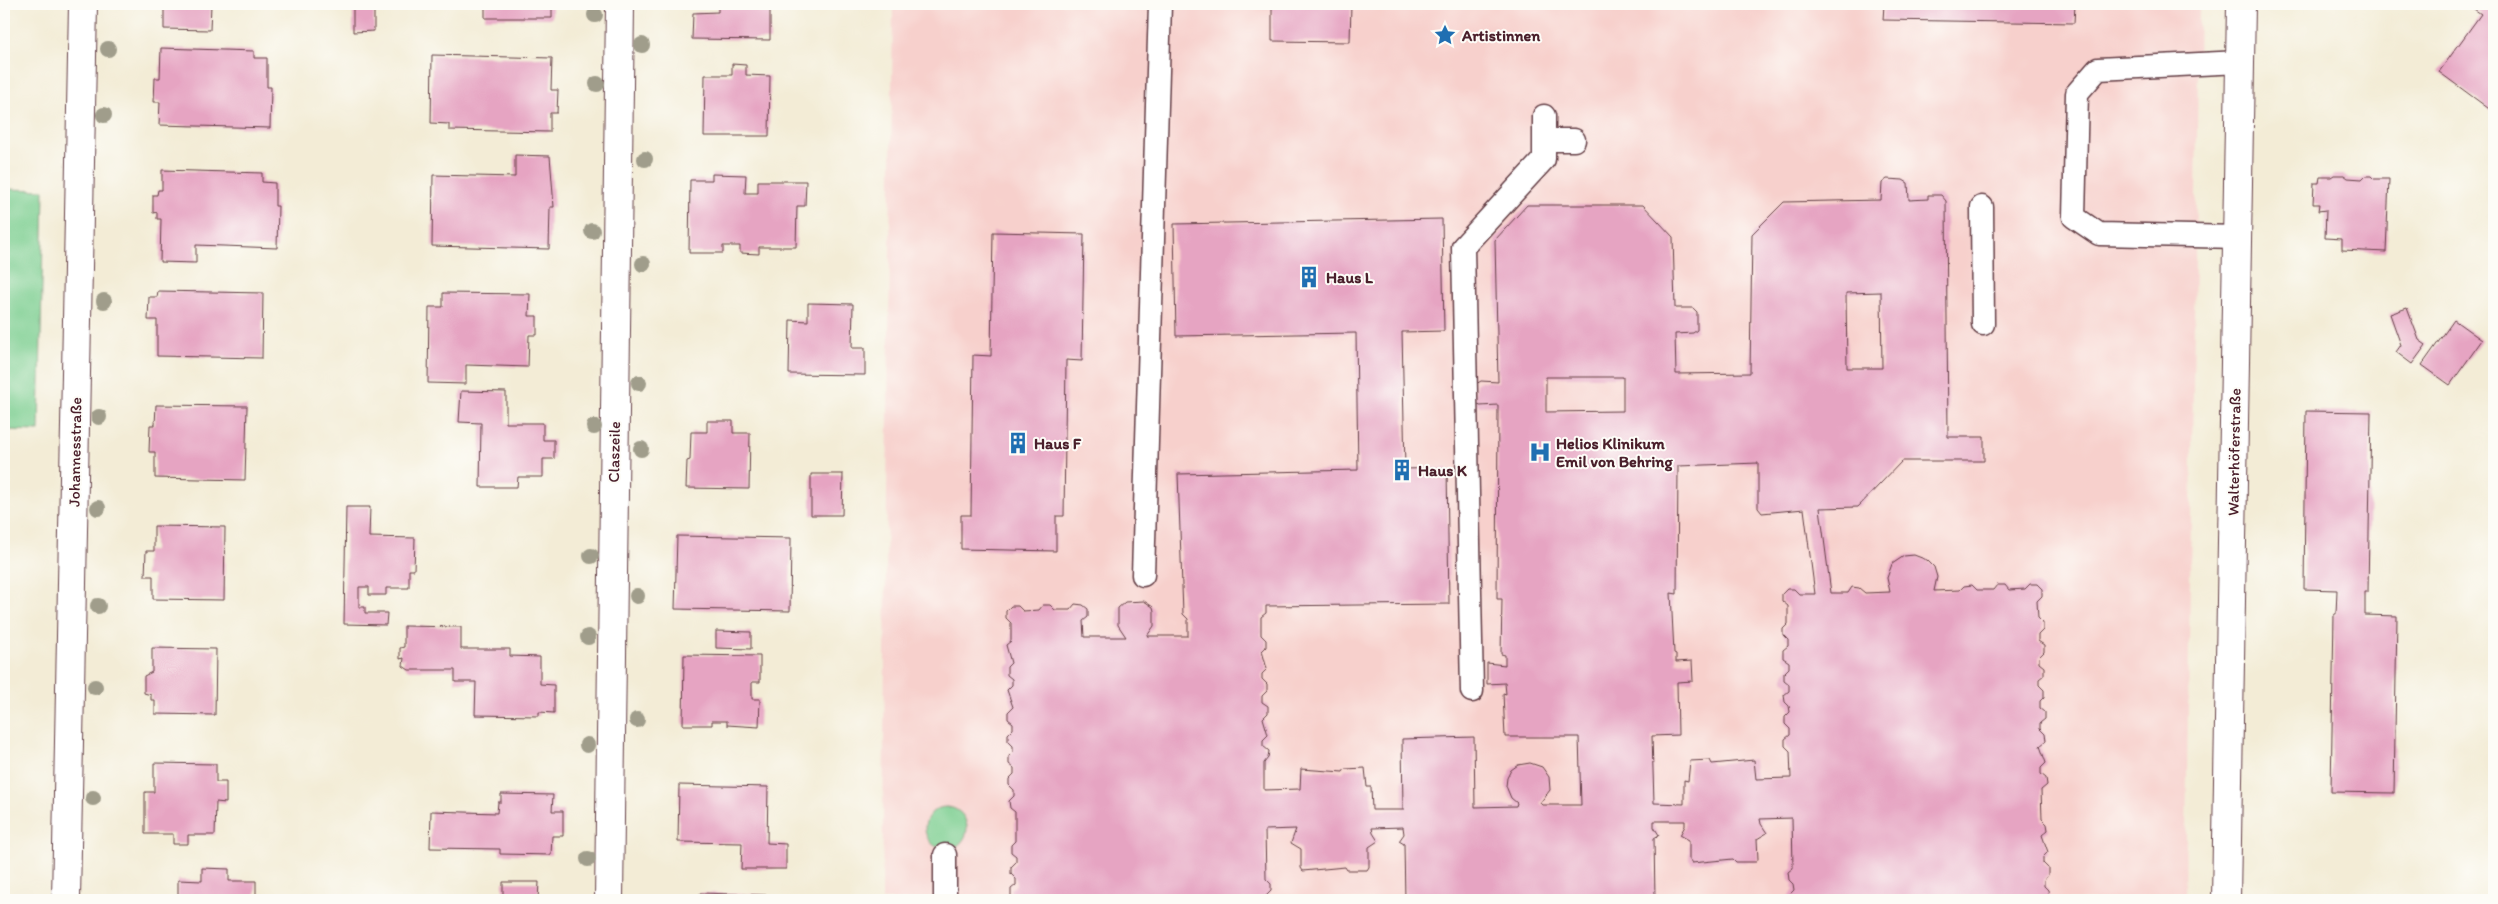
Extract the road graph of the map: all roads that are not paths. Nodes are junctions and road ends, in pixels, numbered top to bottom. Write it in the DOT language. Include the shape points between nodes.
graph roads {
  1 [pos="83,4"];
  2 [pos="620,4"];
  3 [pos="1160,4"];
  4 [pos="2241,4"];
  5 [pos="2240,62"];
  6 [pos="1544,116"];
  7 [pos="1544,140"];
  8 [pos="1574,140"];
  9 [pos="1982,208"];
  10 [pos="2238,237"];
  11 [pos="1983,324"];
  12 [pos="1143,575"];
  13 [pos="1472,691"];
  14 [pos="945,855"];
  15 [pos="66,900"];
  16 [pos="609,900"];
  17 [pos="945,900"];
  18 [pos="2226,900"];
  1 -- 15 [label="street, Johannesstraße"];
  2 -- 16 [label="street, Claszeile"];
  3 -- 12 [label="lane"];
  4 -- 5 [label="street, Walterhöferstraße"];
  5 -- 10 [label="street, Walterhöferstraße"];
  5 -- 10 [label="lane" via="2098,69 2077,93 2074,207 2074,217 2099,234"];
  6 -- 7 [label="lane"];
  7 -- 8 [label="lane"];
  7 -- 13 [label="lane" via="1544,159 1463,247"];
  9 -- 11 [label="lane"];
  10 -- 18 [label="street, Walterhöferstraße"];
  14 -- 17 [label="lane"];
}
